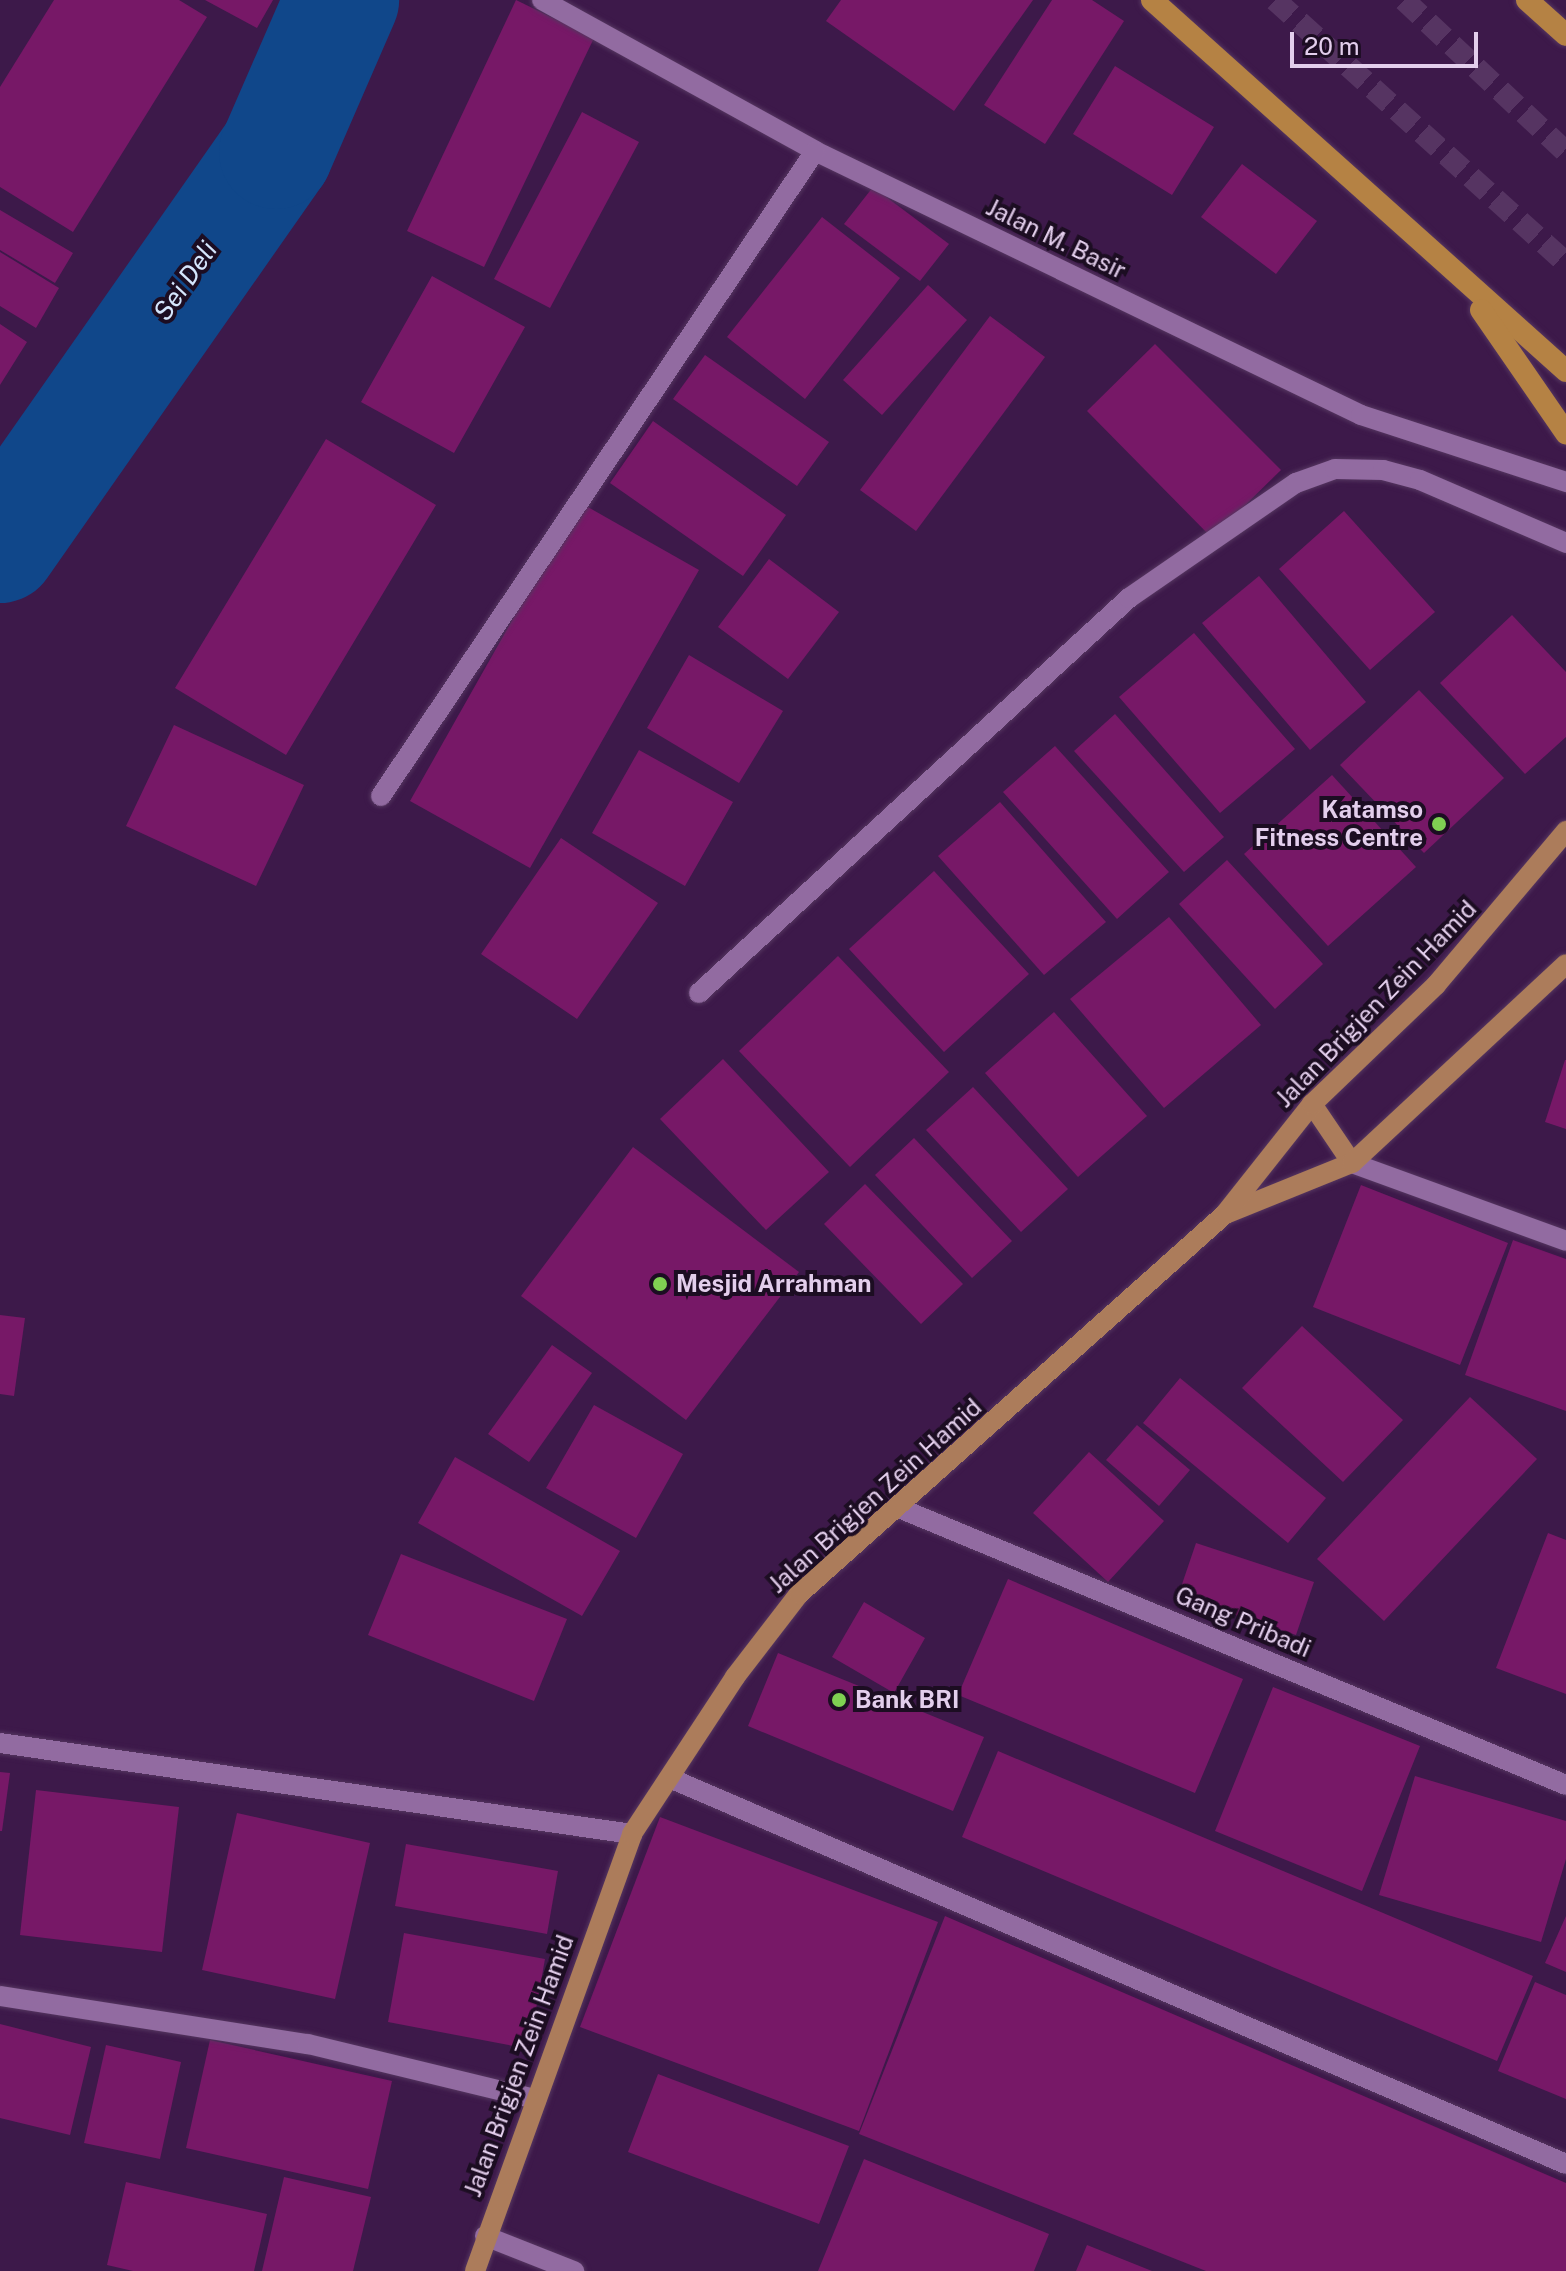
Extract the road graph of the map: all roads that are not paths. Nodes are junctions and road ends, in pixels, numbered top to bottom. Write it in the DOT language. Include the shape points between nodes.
graph roads {
  1 [pos="1152,0"];
  2 [pos="1527,0"];
  3 [pos="545,1"];
  4 [pos="1566,35"];
  5 [pos="815,151"];
  6 [pos="1456,277"];
  7 [pos="1566,371"];
  8 [pos="1566,433"];
  9 [pos="1566,482"];
  10 [pos="1566,543"];
  11 [pos="381,796"];
  12 [pos="1566,831"];
  13 [pos="1566,964"];
  14 [pos="699,993"];
  15 [pos="1312,1104"];
  16 [pos="1352,1163"];
  17 [pos="1224,1215"];
  18 [pos="1566,1241"];
  19 [pos="899,1508"];
  20 [pos="0,1743"];
  21 [pos="672,1779"];
  22 [pos="1566,1785"];
  23 [pos="632,1834"];
  24 [pos="0,1996"];
  25 [pos="536,2099"];
  26 [pos="1566,2164"];
  27 [pos="485,2236"];
  28 [pos="475,2271"];
  29 [pos="574,2271"];
  1 -- 6 [label="highway"];
  2 -- 4 [label="highway"];
  3 -- 5 [label="street, Jalan M. Basir"];
  5 -- 9 [label="street, Jalan M. Basir" via="1361,415"];
  5 -- 11 [label="street"];
  6 -- 7 [label="highway"];
  6 -- 8 [label="highway"];
  10 -- 14 [label="street" via="1420,480 1383,470 1335,469 1296,483 1129,598"];
  12 -- 15 [label="main road, Jalan Brigjen Zein Hamid" via="1436,985"];
  13 -- 16 [label="main road, Jalan Brigjen Zein Hamid"];
  15 -- 16 [label="main road"];
  15 -- 17 [label="main road, Jalan Brigjen Zein Hamid"];
  16 -- 17 [label="main road, Jalan Brigjen Zein Hamid"];
  16 -- 18 [label="street"];
  17 -- 19 [label="main road, Jalan Brigjen Zein Hamid"];
  19 -- 21 [label="main road, Jalan Brigjen Zein Hamid" via="799,1594 735,1677"];
  19 -- 22 [label="street, Gang Pribadi"];
  20 -- 23 [label="street"];
  21 -- 23 [label="main road, Jalan Brigjen Zein Hamid"];
  21 -- 26 [label="street"];
  23 -- 25 [label="main road, Jalan Brigjen Zein Hamid"];
  24 -- 25 [label="street" via="308,2044"];
  25 -- 27 [label="main road, Jalan Brigjen Zein Hamid"];
  27 -- 28 [label="main road, Jalan Brigjen Zein Hamid"];
  27 -- 29 [label="street"];
}
